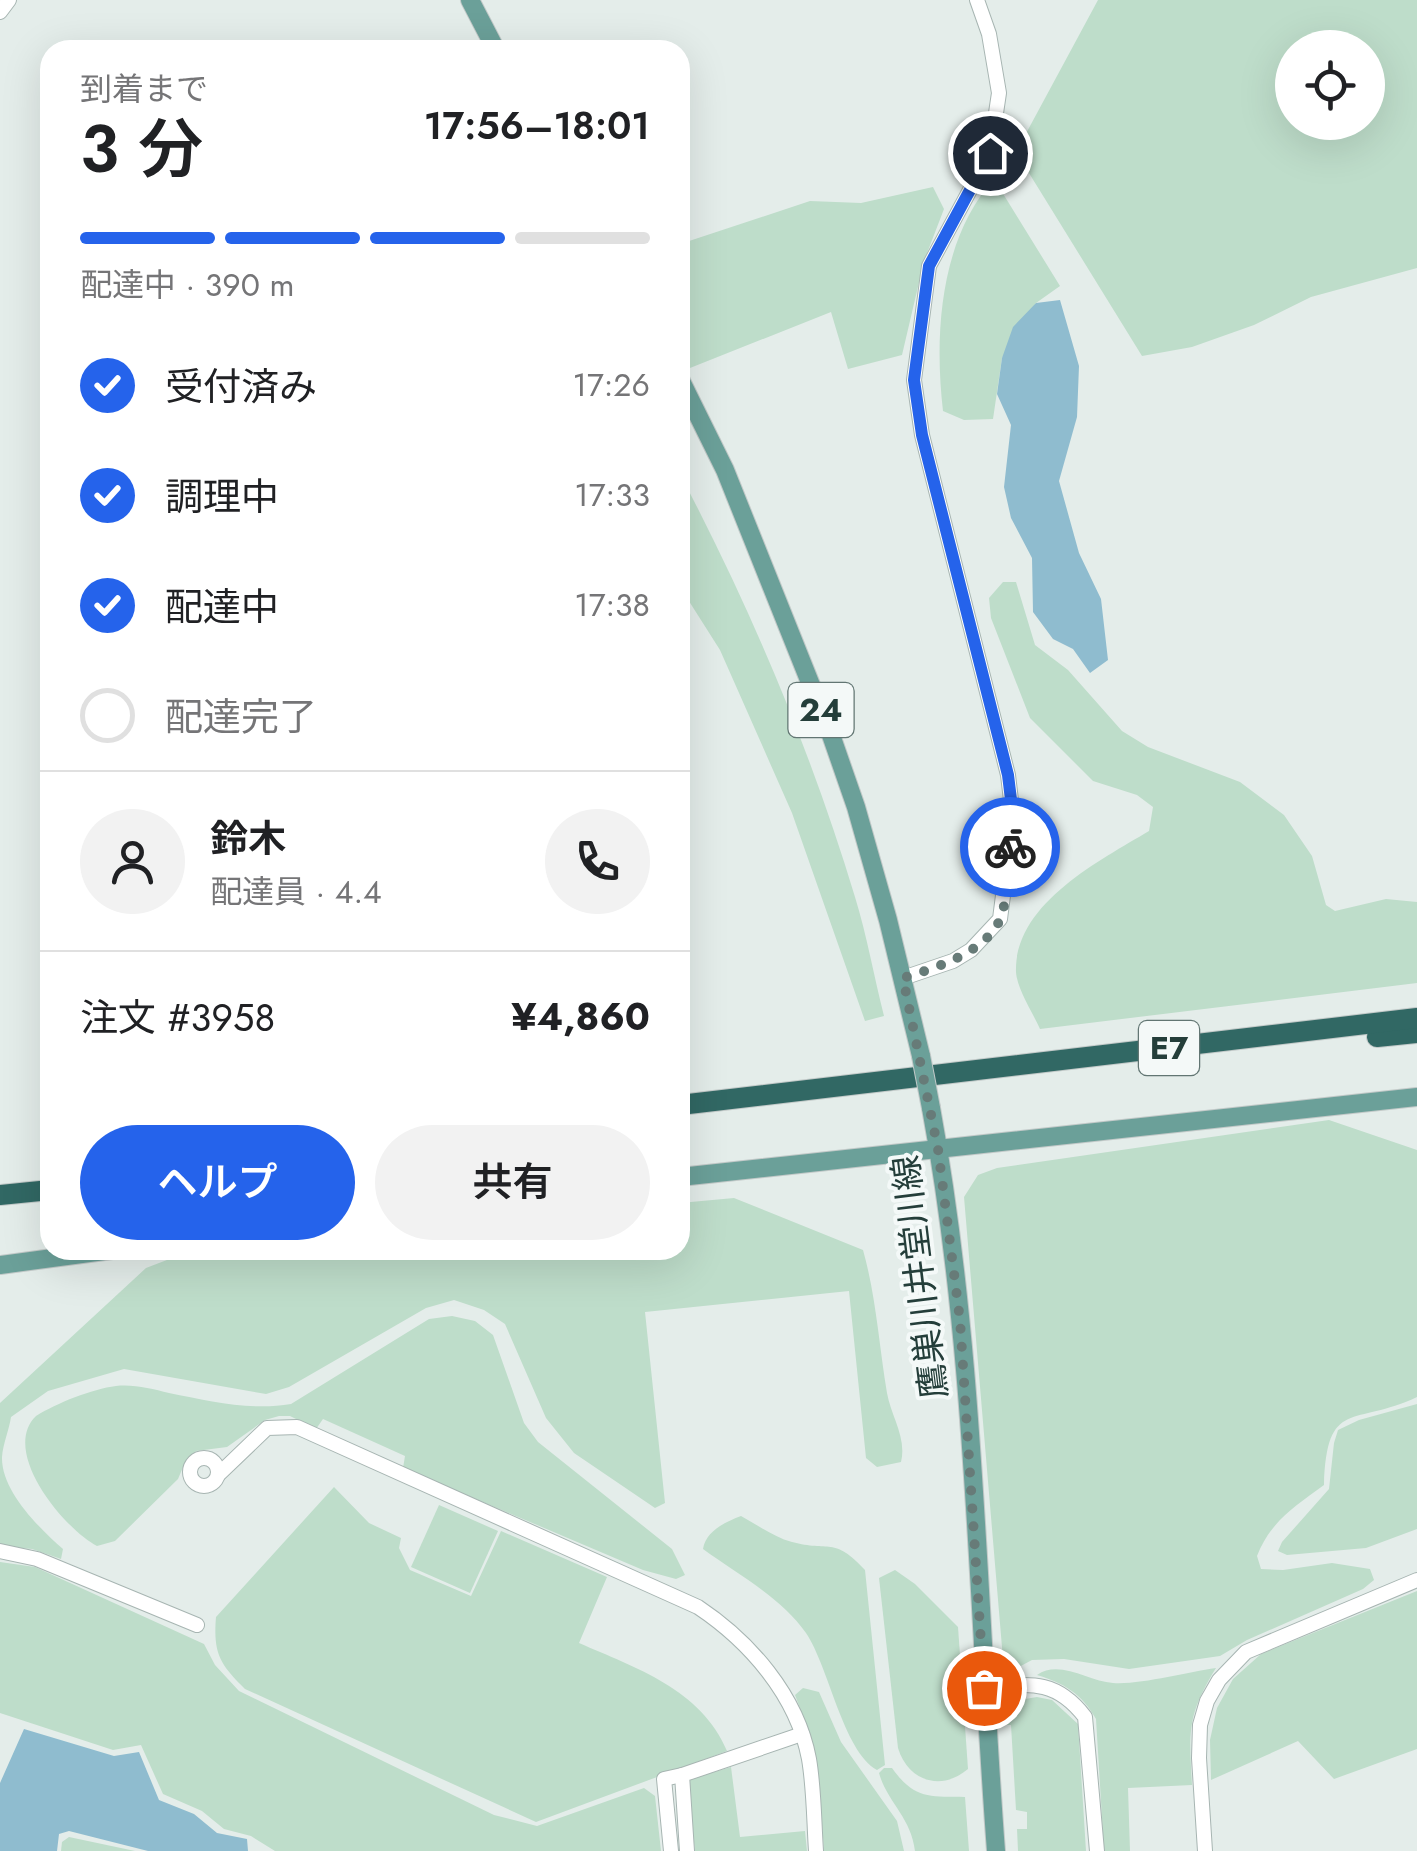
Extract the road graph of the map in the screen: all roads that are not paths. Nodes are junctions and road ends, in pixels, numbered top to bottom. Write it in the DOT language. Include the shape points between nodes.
graph roads {
  1 [pos="10,0"];
  2 [pos="470,0"];
  3 [pos="977,0"];
  4 [pos="0,12"];
  5 [pos="491,40"];
  6 [pos="690,401"];
  7 [pos="903,978"];
  8 [pos="1417,1018"];
  9 [pos="1417,1033"];
  10 [pos="1417,1097"];
  11 [pos="690,1103"];
  12 [pos="690,1117"];
  13 [pos="938,1149"];
  14 [pos="690,1177"];
  15 [pos="40,1178"];
  16 [pos="0,1182"];
  17 [pos="40,1191"];
  18 [pos="0,1195"];
  19 [pos="40,1260"];
  20 [pos="0,1265"];
  21 [pos="218,1475"];
  22 [pos="0,1551"];
  23 [pos="1417,1580"];
  24 [pos="197,1625"];
  25 [pos="984,1688"];
  26 [pos="802,1734"];
  27 [pos="682,1775"];
  28 [pos="670,1851"];
  29 [pos="687,1851"];
  30 [pos="816,1851"];
  31 [pos="996,1851"];
  32 [pos="1097,1851"];
  33 [pos="1205,1851"];
  1 -- 4 [label="street"];
  2 -- 5 [label="main road"];
  3 -- 7 [label="street" via="998,77 990,153 929,266 914,380 1013,816 1000,918 971,950"];
  6 -- 7 [label="main road, 鷹巣川井堂川線 / 24" via="740,505 831,734"];
  7 -- 13 [label="main road, 鷹巣川井堂川線 / 24, bridge"];
  8 -- 11 [label="highway, E7"];
  9 -- 12 [label="highway, E7"];
  10 -- 13 [label="main road"];
  13 -- 14 [label="main road"];
  13 -- 25 [label="main road, 鷹巣川井堂川線 / 24" via="967,1389"];
  15 -- 16 [label="highway"];
  17 -- 18 [label="highway"];
  19 -- 20 [label="main road"];
  21 -- 26 [label="street" via="267,1428 283,1426 426,1484 710,1615 766,1668"];
  22 -- 24 [label="street" via="37,1559"];
  23 -- 33 [label="street" via="1246,1652 1219,1680 1200,1725"];
  25 -- 31 [label="main road, 鷹巣川井堂川線 / 24"];
  25 -- 32 [label="street" via="1056,1689 1086,1717"];
  26 -- 27 [label="street"];
  26 -- 30 [label="street"];
  27 -- 28 [label="street" via="664,1779"];
  27 -- 29 [label="street"];
}
